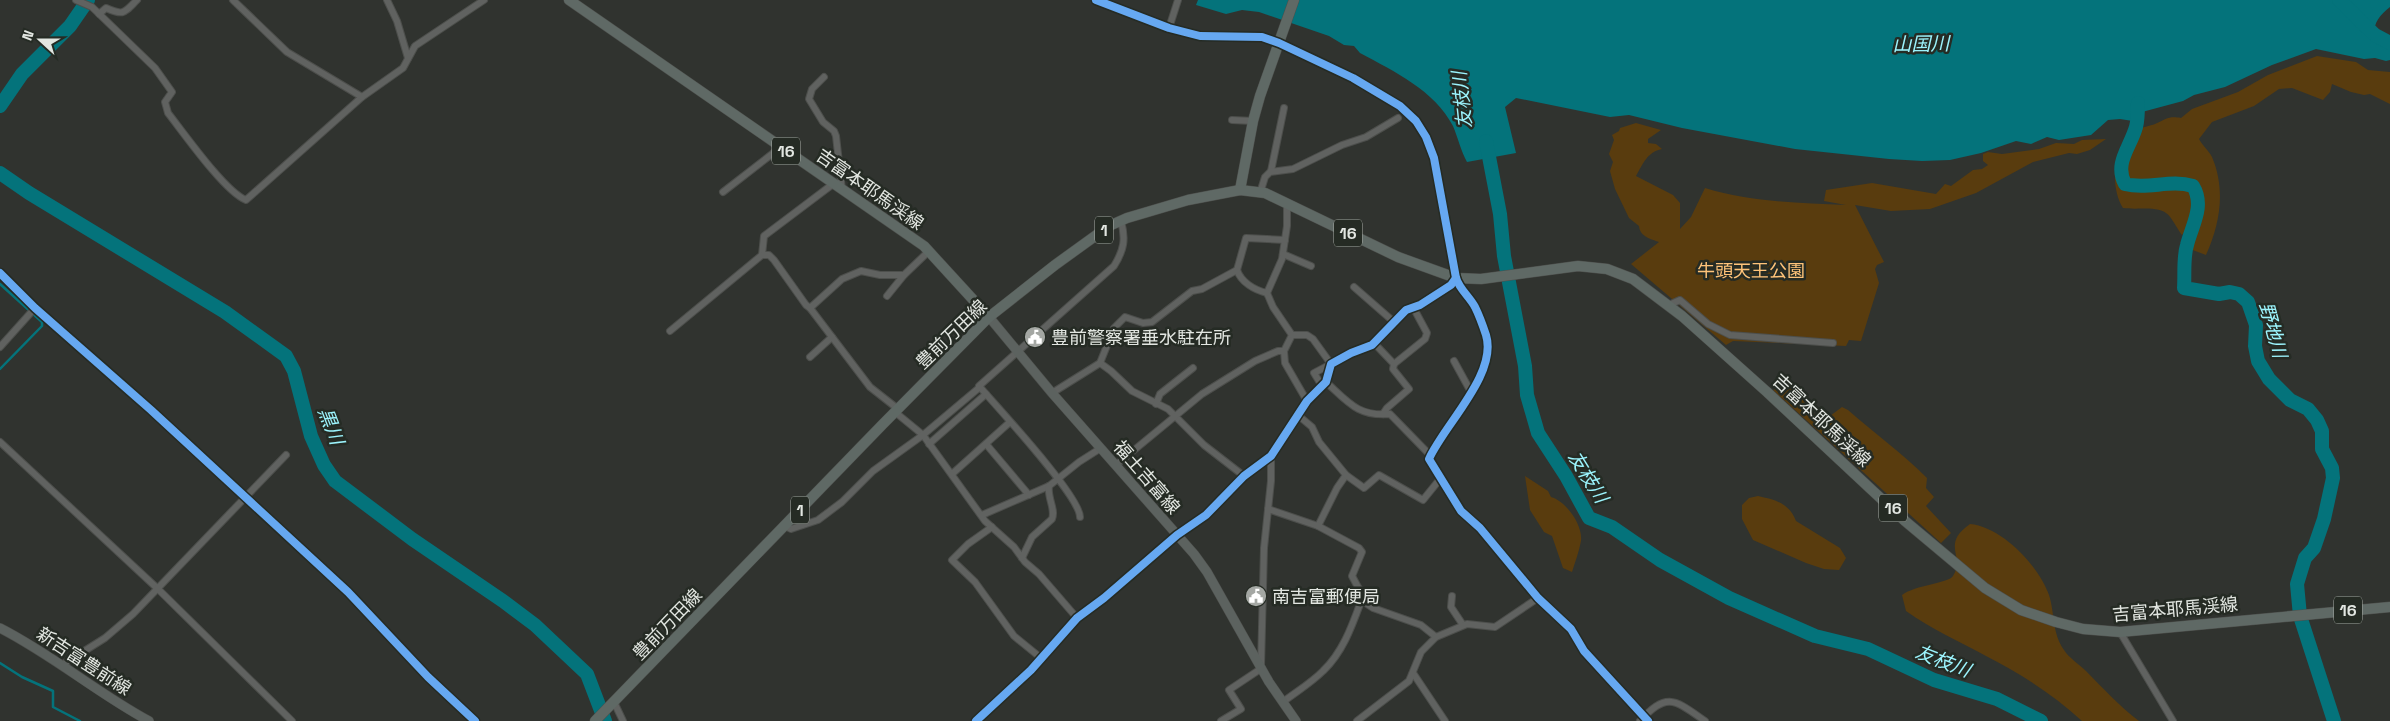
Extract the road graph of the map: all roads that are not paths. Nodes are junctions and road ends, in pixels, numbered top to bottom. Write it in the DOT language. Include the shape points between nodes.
graph roads {
  1 [pos="76,0"];
  2 [pos="137,0"];
  3 [pos="233,0"];
  4 [pos="387,0"];
  5 [pos="484,0"];
  6 [pos="570,0"];
  7 [pos="1096,0"];
  8 [pos="1178,0"];
  9 [pos="1294,0"];
  10 [pos="99,14"];
  11 [pos="1169,28"];
  12 [pos="1280,40"];
  13 [pos="408,58"];
  14 [pos="824,77"];
  15 [pos="362,97"];
  16 [pos="1284,108"];
  17 [pos="1398,118"];
  18 [pos="1232,120"];
  19 [pos="1253,121"];
  20 [pos="781,146"];
  21 [pos="1271,171"];
  22 [pos="837,187"];
  23 [pos="1240,190"];
  24 [pos="723,192"];
  25 [pos="1260,193"];
  26 [pos="1287,203"];
  27 [pos="1121,221"];
  28 [pos="1285,240"];
  29 [pos="929,251"];
  30 [pos="1283,254"];
  31 [pos="762,255"];
  32 [pos="1311,266"];
  33 [pos="1237,270"];
  34 [pos="0,273"];
  35 [pos="904,275"];
  36 [pos="1456,278"];
  37 [pos="1354,287"];
  38 [pos="1267,293"];
  39 [pos="887,296"];
  40 [pos="1669,305"];
  41 [pos="1413,307"];
  42 [pos="35,308"];
  43 [pos="810,308"];
  44 [pos="989,317"];
  45 [pos="1394,322"];
  46 [pos="670,331"];
  47 [pos="1292,335"];
  48 [pos="832,337"];
  49 [pos="1833,342"];
  50 [pos="1374,343"];
  51 [pos="0,346"];
  52 [pos="1284,351"];
  53 [pos="1019,352"];
  54 [pos="810,357"];
  55 [pos="1454,361"];
  56 [pos="1100,363"];
  57 [pos="1331,364"];
  58 [pos="1394,364"];
  59 [pos="1193,368"];
  60 [pos="1324,384"];
  61 [pos="980,387"];
  62 [pos="1471,392"];
  63 [pos="1052,393"];
  64 [pos="986,394"];
  65 [pos="1307,401"];
  66 [pos="1156,404"];
  67 [pos="896,410"];
  68 [pos="1383,414"];
  69 [pos="1175,416"];
  70 [pos="1299,416"];
  71 [pos="1010,422"];
  72 [pos="922,435"];
  73 [pos="0,442"];
  74 [pos="929,444"];
  75 [pos="986,444"];
  76 [pos="1100,448"];
  77 [pos="286,455"];
  78 [pos="1271,456"];
  79 [pos="1430,456"];
  80 [pos="1116,465"];
  81 [pos="952,474"];
  82 [pos="1346,475"];
  83 [pos="1244,476"];
  84 [pos="1440,479"];
  85 [pos="1059,480"];
  86 [pos="1049,486"];
  87 [pos="1029,494"];
  88 [pos="246,498"];
  89 [pos="1268,509"];
  90 [pos="982,515"];
  91 [pos="1080,517"];
  92 [pos="785,526"];
  93 [pos="1318,526"];
  94 [pos="992,527"];
  95 [pos="1177,535"];
  96 [pos="1022,558"];
  97 [pos="158,589"];
  98 [pos="1363,596"];
  99 [pos="1452,596"];
  100 [pos="1538,598"];
  101 [pos="2390,606"];
  102 [pos="1077,618"];
  103 [pos="1463,626"];
  104 [pos="0,628"];
  105 [pos="2120,632"];
  106 [pos="1436,637"];
  107 [pos="1042,658"];
  108 [pos="62,665"];
  109 [pos="1261,667"];
  110 [pos="1413,673"];
  111 [pos="1283,702"];
  112 [pos="613,703"];
  113 [pos="1644,719"];
  114 [pos="596,720"];
  115 [pos="149,721"];
  116 [pos="292,721"];
  117 [pos="475,721"];
  118 [pos="623,721"];
  119 [pos="976,721"];
  120 [pos="1221,721"];
  121 [pos="1296,721"];
  122 [pos="1357,721"];
  123 [pos="1445,721"];
  124 [pos="1705,721"];
  125 [pos="2173,721"];
  1 -- 10 [label="street"];
  2 -- 10 [label="street" via="124,13 118,14 106,8"];
  3 -- 15 [label="street" via="287,52"];
  4 -- 13 [label="street"];
  5 -- 13 [label="street" via="416,46"];
  6 -- 20 [label="main road, 吉富本耶馬渓線 / 16"];
  7 -- 11 [label="street"];
  8 -- 11 [label="street"];
  9 -- 12 [label="main road"];
  10 -- 15 [label="street" via="155,68 172,92 165,102 168,113 220,176 240,198 246,200"];
  11 -- 12 [label="street" via="1200,36"];
  12 -- 19 [label="main road"];
  12 -- 36 [label="street" via="1400,106 1416,122 1434,158"];
  13 -- 15 [label="street" via="403,68"];
  14 -- 22 [label="street" via="812,90 809,99 822,122 834,130 836,136"];
  16 -- 21 [label="street"];
  17 -- 21 [label="street" via="1366,137 1293,169"];
  18 -- 19 [label="street"];
  19 -- 23 [label="main road"];
  20 -- 22 [label="main road, 吉富本耶馬渓線 / 16"];
  20 -- 24 [label="street"];
  21 -- 25 [label="street" via="1265,177"];
  22 -- 29 [label="main road, 吉富本耶馬渓線 / 16"];
  22 -- 31 [label="street" via="764,236"];
  23 -- 25 [label="main road, 吉富本耶馬渓線 / 16"];
  23 -- 27 [label="main road, 豊前万田線 / 1" via="1188,200"];
  25 -- 26 [label="main road, 吉富本耶馬渓線 / 16"];
  26 -- 28 [label="street"];
  26 -- 36 [label="main road, 吉富本耶馬渓線 / 16" via="1398,257"];
  27 -- 44 [label="main road, 豊前万田線 / 1" via="1055,265"];
  27 -- 53 [label="street" via="1124,244 1114,266 1069,303"];
  28 -- 30 [label="street"];
  28 -- 33 [label="street" via="1246,238"];
  29 -- 35 [label="street"];
  29 -- 44 [label="main road, 吉富本耶馬渓線 / 16"];
  30 -- 32 [label="street"];
  30 -- 38 [label="street"];
  31 -- 43 [label="street" via="774,260"];
  31 -- 46 [label="street"];
  33 -- 38 [label="street" via="1240,277 1257,290"];
  33 -- 56 [label="street" via="1192,291 1152,322 1143,323 1126,317 1114,328"];
  34 -- 42 [label="street"];
  35 -- 39 [label="street"];
  35 -- 43 [label="street" via="861,271 842,280"];
  36 -- 40 [label="main road, 吉富本耶馬渓線 / 16" via="1481,279 1588,266 1616,272 1640,283"];
  36 -- 41 [label="street" via="1451,285"];
  36 -- 62 [label="street" via="1459,288 1474,305 1489,347 1477,384"];
  37 -- 45 [label="street"];
  38 -- 47 [label="street"];
  40 -- 49 [label="street" via="1680,300 1708,324 1730,334"];
  40 -- 105 [label="main road, 吉富本耶馬渓線 / 16" via="1905,521 1985,588 2021,610 2056,622"];
  41 -- 45 [label="street"];
  41 -- 58 [label="street" via="1427,333 1425,339"];
  42 -- 51 [label="street"];
  42 -- 88 [label="street"];
  43 -- 48 [label="street"];
  44 -- 53 [label="main road, 福土吉富線"];
  44 -- 67 [label="main road, 豊前万田線 / 1"];
  45 -- 50 [label="street"];
  47 -- 52 [label="street"];
  47 -- 57 [label="street" via="1307,335 1313,339"];
  48 -- 54 [label="street"];
  48 -- 67 [label="street" via="870,387"];
  50 -- 57 [label="street"];
  50 -- 58 [label="street"];
  52 -- 65 [label="street" via="1285,363"];
  52 -- 69 [label="street" via="1255,361 1202,394"];
  53 -- 61 [label="street"];
  53 -- 63 [label="main road, 福土吉富線"];
  55 -- 62 [label="street"];
  56 -- 63 [label="street"];
  56 -- 66 [label="street" via="1132,391"];
  57 -- 60 [label="street"];
  57 -- 60 [label="street" via="1314,373"];
  58 -- 68 [label="street" via="1393,368 1409,389"];
  59 -- 66 [label="street" via="1160,394"];
  60 -- 65 [label="street"];
  60 -- 68 [label="street" via="1367,414"];
  61 -- 64 [label="street"];
  61 -- 72 [label="street"];
  62 -- 79 [label="street"];
  63 -- 76 [label="main road, 福土吉富線"];
  64 -- 71 [label="street"];
  64 -- 74 [label="street"];
  65 -- 70 [label="street"];
  66 -- 69 [label="street"];
  67 -- 72 [label="street"];
  67 -- 92 [label="main road, 豊前万田線 / 1"];
  68 -- 79 [label="street" via="1390,414"];
  69 -- 80 [label="street"];
  69 -- 83 [label="street" via="1204,445"];
  70 -- 78 [label="street"];
  70 -- 82 [label="street" via="1312,427 1319,442"];
  71 -- 75 [label="street"];
  71 -- 85 [label="street"];
  72 -- 74 [label="street"];
  72 -- 92 [label="street" via="873,471 842,502 818,520 791,529"];
  73 -- 97 [label="street"];
  74 -- 81 [label="street"];
  75 -- 81 [label="street"];
  75 -- 87 [label="street"];
  76 -- 80 [label="main road, 福土吉富線"];
  76 -- 85 [label="street"];
  77 -- 88 [label="street"];
  78 -- 83 [label="street"];
  78 -- 89 [label="street"];
  79 -- 84 [label="street"];
  80 -- 95 [label="main road, 福土吉富線"];
  81 -- 90 [label="street"];
  82 -- 84 [label="street" via="1364,488 1378,475 1423,500"];
  82 -- 93 [label="street"];
  83 -- 95 [label="street" via="1206,515"];
  84 -- 100 [label="street" via="1461,511 1480,528"];
  85 -- 86 [label="street"];
  85 -- 91 [label="street" via="1080,510"];
  86 -- 87 [label="street"];
  86 -- 96 [label="street" via="1048,495 1054,515 1032,537"];
  87 -- 90 [label="street"];
  88 -- 97 [label="street"];
  88 -- 117 [label="street" via="348,592 428,677"];
  89 -- 93 [label="street"];
  89 -- 109 [label="street"];
  90 -- 94 [label="street"];
  92 -- 112 [label="main road, 豊前万田線 / 1"];
  93 -- 98 [label="street" via="1362,552 1352,576"];
  94 -- 96 [label="street" via="1014,546"];
  94 -- 107 [label="street" via="952,560 974,582 1014,636"];
  95 -- 102 [label="street"];
  95 -- 109 [label="main road, 福土吉富線" via="1207,572"];
  96 -- 102 [label="street"];
  97 -- 108 [label="street" via="105,638"];
  97 -- 116 [label="street"];
  98 -- 106 [label="street" via="1373,608 1421,625"];
  98 -- 111 [label="street" via="1347,638 1336,656 1323,672"];
  99 -- 103 [label="street" via="1451,607"];
  100 -- 103 [label="street" via="1495,627"];
  100 -- 113 [label="street" via="1571,629 1584,651"];
  101 -- 105 [label="main road, 吉富本耶馬渓線 / 16"];
  102 -- 107 [label="street"];
  103 -- 106 [label="street"];
  104 -- 108 [label="main road, 新吉富豊前線"];
  105 -- 125 [label="street"];
  106 -- 110 [label="street" via="1421,652"];
  107 -- 119 [label="street"];
  108 -- 115 [label="main road, 新吉富豊前線"];
  109 -- 111 [label="main road, 福土吉富線"];
  109 -- 120 [label="street" via="1229,690 1241,709"];
  110 -- 122 [label="street" via="1408,681"];
  110 -- 123 [label="street"];
  111 -- 121 [label="main road, 福土吉富線"];
  112 -- 114 [label="main road, 豊前万田線 / 1"];
  112 -- 118 [label="street"];
  113 -- 124 [label="street" via="1656,704 1664,701 1674,702"];
}
